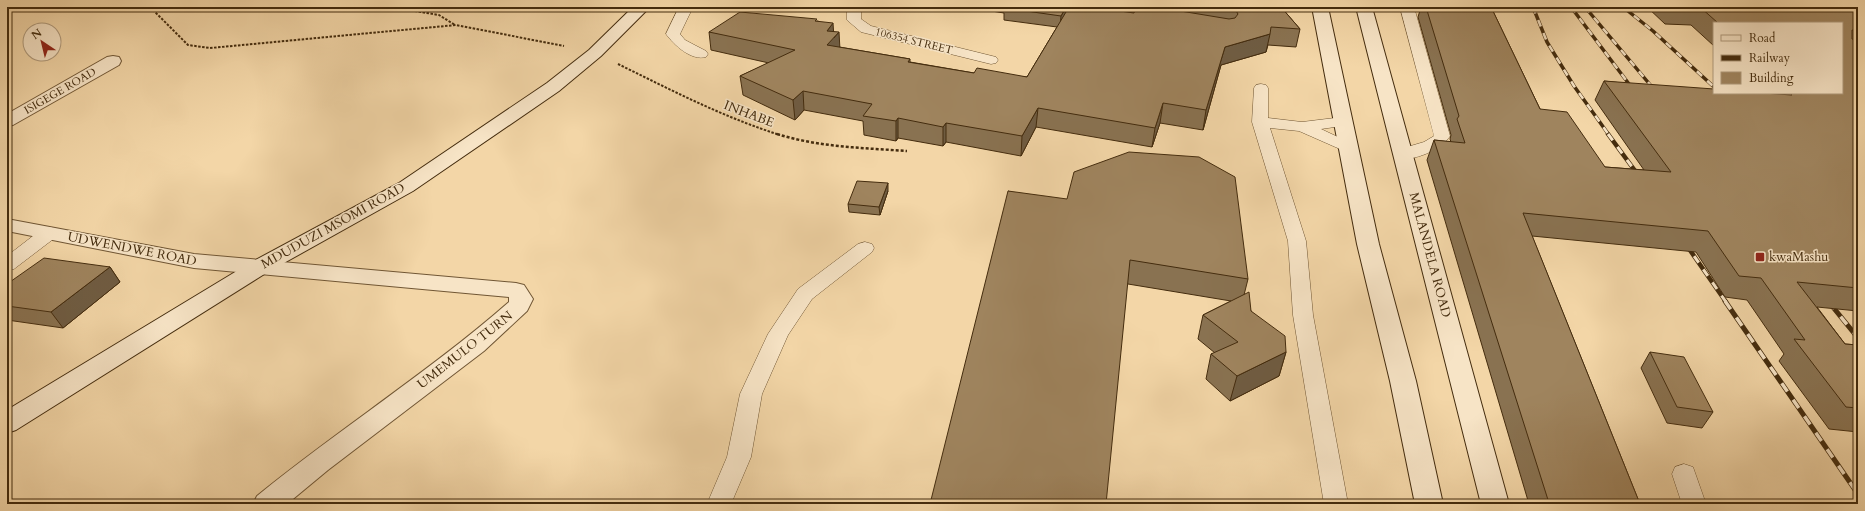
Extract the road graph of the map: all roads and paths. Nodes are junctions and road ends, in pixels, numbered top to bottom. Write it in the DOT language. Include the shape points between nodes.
graph roads {
  1 [pos="150,7"];
  2 [pos="391,7"];
  3 [pos="642,7"];
  4 [pos="686,7"];
  5 [pos="857,7"];
  6 [pos="1320,7"];
  7 [pos="1364,7"];
  8 [pos="1407,7"];
  9 [pos="456,25"];
  10 [pos="595,53"];
  11 [pos="701,54"];
  12 [pos="113,60"];
  13 [pos="991,60"];
  14 [pos="1261,88"];
  15 [pos="7,121"];
  16 [pos="1260,122"];
  17 [pos="1343,122"];
  18 [pos="1302,127"];
  19 [pos="1349,148"];
  20 [pos="907,151"];
  21 [pos="1403,154"];
  22 [pos="7,225"];
  23 [pos="49,233"];
  24 [pos="865,248"];
  25 [pos="7,265"];
  26 [pos="258,268"];
  27 [pos="7,423"];
  28 [pos="1684,474"];
  29 [pos="267,504"];
  30 [pos="719,504"];
  31 [pos="1336,504"];
  32 [pos="1429,504"];
  33 [pos="1495,504"];
  34 [pos="1694,504"];
  1 -- 9 [label="path" via="188,45 210,48"];
  2 -- 9 [label="path" via="438,16"];
  3 -- 10 [label="street, MDUDUZI MSOMI ROAD"];
  4 -- 11 [label="lane" via="673,34 680,43"];
  5 -- 13 [label="lane, 106354 STREET" via="854,11 854,20 866,29"];
  6 -- 17 [label="street"];
  7 -- 21 [label="street, MALANDELA ROAD"];
  8 -- 21 [label="lane" via="1442,136 1439,142 1431,146"];
  9 -- 10 [label="path, INHABE"];
  10 -- 20 [label="path, INHABE" via="696,103 788,137 848,147"];
  10 -- 26 [label="street, MDUDUZI MSOMI ROAD" via="528,105 406,187"];
  12 -- 15 [label="street, ISIGEGE ROAD"];
  14 -- 16 [label="lane"];
  16 -- 18 [label="lane"];
  16 -- 31 [label="lane" via="1297,241 1303,315"];
  17 -- 18 [label="lane"];
  17 -- 19 [label="street"];
  18 -- 19 [label="lane"];
  19 -- 32 [label="street" via="1368,244 1403,381"];
  21 -- 33 [label="street, MALANDELA ROAD"];
  22 -- 23 [label="street, UDWENDWE ROAD"];
  23 -- 25 [label="lane"];
  23 -- 26 [label="street, UDWENDWE ROAD" via="194,261"];
  24 -- 30 [label="lane" via="805,294 778,334 751,394 739,457"];
  26 -- 27 [label="street, MDUDUZI MSOMI ROAD"];
  26 -- 29 [label="street, UMEMULO TURN" via="516,290 522,301 475,345 318,462"];
  28 -- 34 [label="lane"];
}
